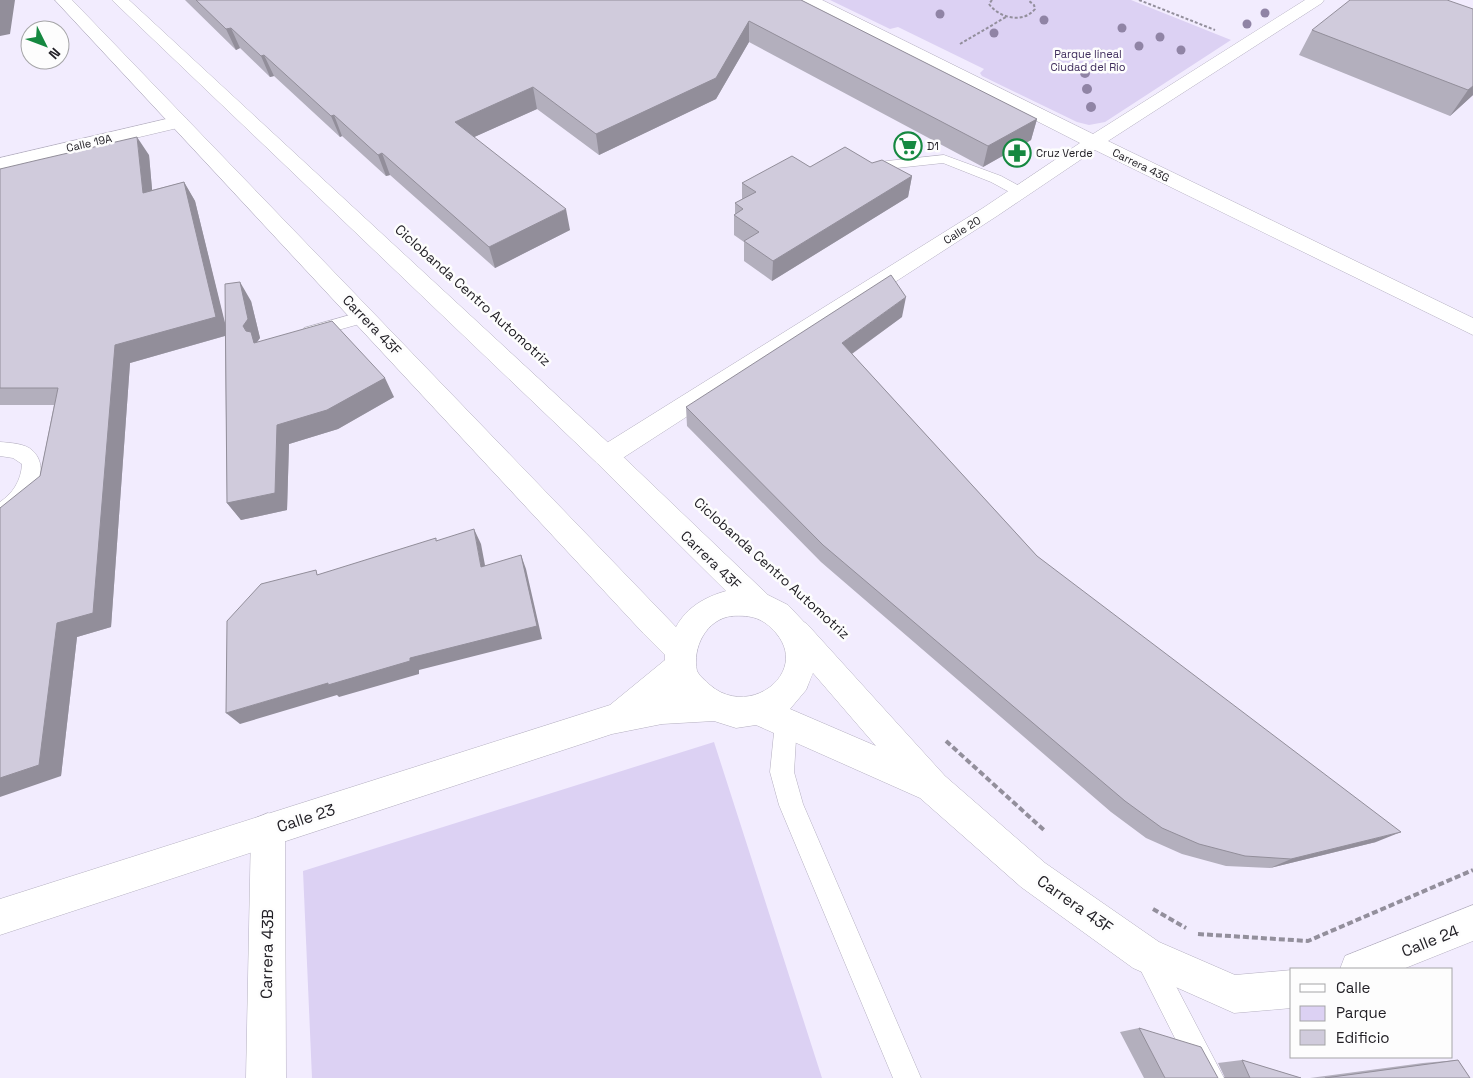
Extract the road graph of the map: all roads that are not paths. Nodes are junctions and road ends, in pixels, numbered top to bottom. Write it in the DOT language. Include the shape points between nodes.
graph roads {
  1 [pos="63,0"];
  2 [pos="120,0"];
  3 [pos="810,0"];
  4 [pos="1316,0"];
  5 [pos="179,122"];
  6 [pos="1094,142"];
  7 [pos="0,164"];
  8 [pos="887,165"];
  9 [pos="1020,192"];
  10 [pos="364,317"];
  11 [pos="1473,328"];
  12 [pos="292,337"];
  13 [pos="0,449"];
  14 [pos="606,456"];
  15 [pos="0,513"];
  16 [pos="758,604"];
  17 [pos="792,628"];
  18 [pos="681,658"];
  19 [pos="712,706"];
  20 [pos="758,710"];
  21 [pos="612,719"];
  22 [pos="786,723"];
  23 [pos="933,788"];
  24 [pos="268,830"];
  25 [pos="0,917"];
  26 [pos="1473,923"];
  27 [pos="1146,955"];
  28 [pos="1360,968"];
  29 [pos="1290,989"];
  30 [pos="266,1078"];
  31 [pos="907,1078"];
  32 [pos="1210,1078"];
  1 -- 5 [label="street, Carrera 43F"];
  2 -- 14 [label="street, Carrera 43F"];
  3 -- 6 [label="street, Carrera 43G"];
  4 -- 6 [label="street, Calle 20"];
  5 -- 7 [label="street, Calle 19A"];
  5 -- 10 [label="street, Carrera 43F"];
  6 -- 9 [label="street, Calle 20"];
  6 -- 11 [label="street, Carrera 43G"];
  8 -- 9 [label="lane" via="944,159"];
  9 -- 14 [label="street, Calle 20"];
  10 -- 12 [label="lane"];
  10 -- 18 [label="street, Carrera 43F" via="654,625"];
  13 -- 15 [label="lane" via="26,456 32,465 32,475 17,500"];
  14 -- 16 [label="street, Carrera 43F"];
  16 -- 17 [label="street" via="777,613"];
  16 -- 18 [label="street" via="737,602 717,607 700,617 687,632"];
  17 -- 20 [label="street" via="800,643 802,659 798,676 789,691 775,703"];
  17 -- 23 [label="street, Carrera 43F"];
  18 -- 19 [label="street" via="686,682 697,696"];
  18 -- 21 [label="street, Calle 23" via="638,703"];
  19 -- 20 [label="street" via="734,713"];
  19 -- 21 [label="street, Calle 23" via="662,709"];
  20 -- 22 [label="street, Carrera 43F"];
  21 -- 24 [label="street, Calle 23"];
  22 -- 23 [label="street, Carrera 43F"];
  22 -- 31 [label="lane" via="782,772 791,805"];
  23 -- 27 [label="street, Carrera 43F" via="1033,875"];
  24 -- 25 [label="street, Calle 23"];
  24 -- 30 [label="street, Carrera 43B"];
  26 -- 28 [label="street, Calle 24"];
  27 -- 29 [label="street, Carrera 43F" via="1234,994"];
  27 -- 32 [label="lane"];
}
